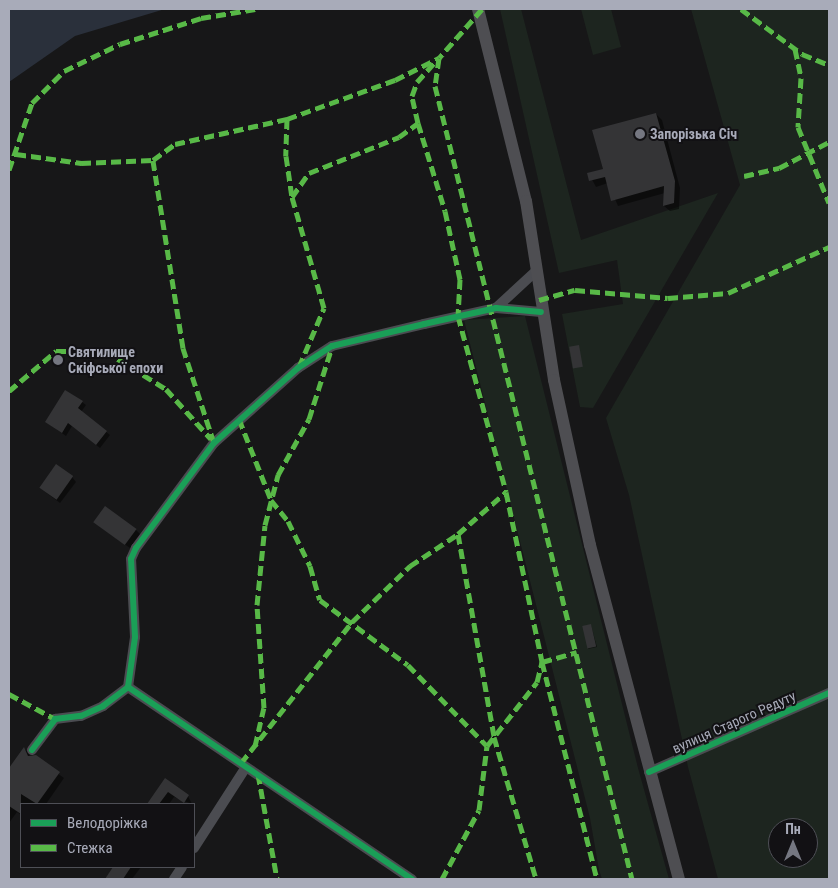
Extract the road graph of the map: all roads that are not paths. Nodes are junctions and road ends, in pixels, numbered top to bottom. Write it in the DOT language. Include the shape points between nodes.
graph roads {
  1 [pos="478,9"];
  2 [pos="536,271"];
  3 [pos="496,308"];
  4 [pos="541,312"];
  5 [pos="128,686"];
  6 [pos="829,693"];
  7 [pos="32,750"];
  8 [pos="246,766"];
  9 [pos="649,772"];
  10 [pos="195,846"];
  11 [pos="181,868"];
  12 [pos="174,879"];
  13 [pos="412,879"];
  14 [pos="679,879"];
  1 -- 2 [label="main road" via="519,166"];
  2 -- 3 [label="street"];
  2 -- 4 [label="main road"];
  3 -- 4 [label="street"];
  3 -- 5 [label="street" via="332,346 298,368 214,443 167,501 131,559 135,637"];
  4 -- 9 [label="main road" via="590,545"];
  5 -- 7 [label="street" via="103,706 81,716 54,719"];
  5 -- 8 [label="street"];
  6 -- 9 [label="street, вулиця Старого Редуту"];
  8 -- 10 [label="street"];
  8 -- 13 [label="street"];
  9 -- 14 [label="main road"];
  11 -- 12 [label="street"];
}
